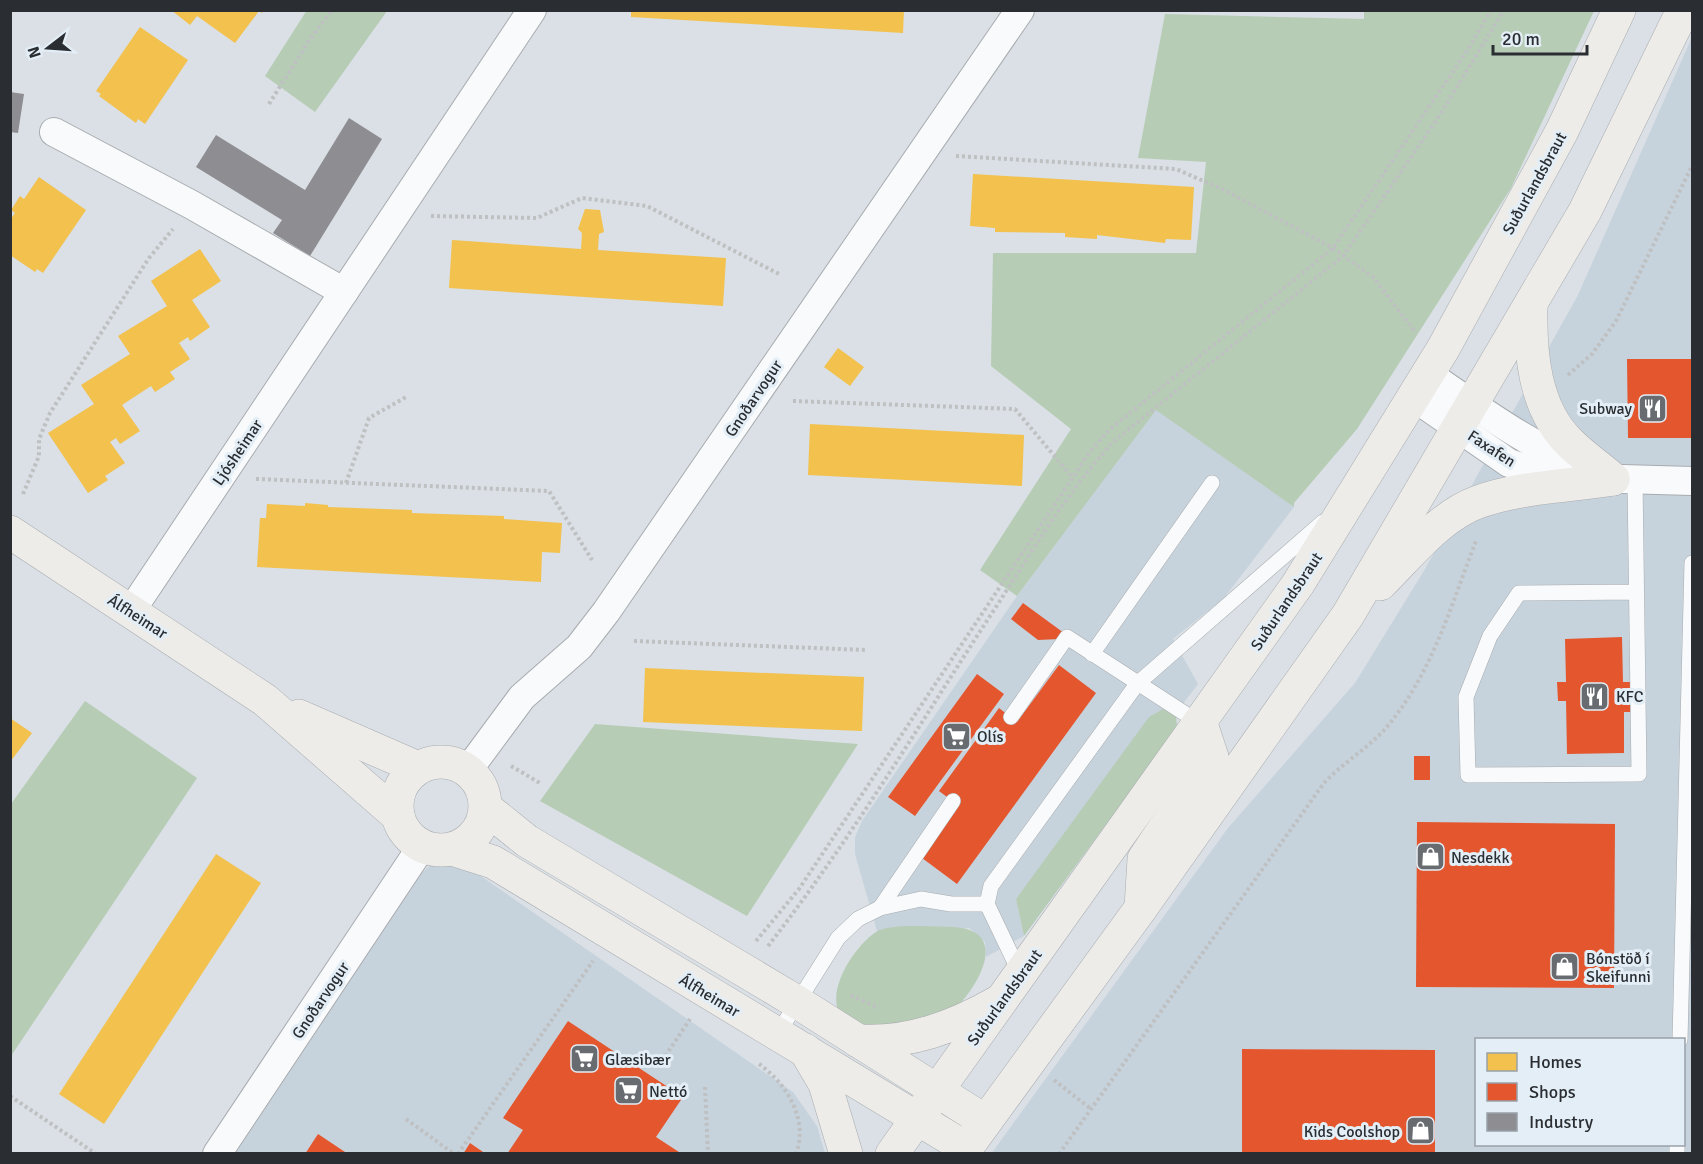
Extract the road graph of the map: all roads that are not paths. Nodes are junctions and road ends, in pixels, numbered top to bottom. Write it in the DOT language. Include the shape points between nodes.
graph roads {
  1 [pos="532,10"];
  2 [pos="1020,10"];
  3 [pos="1619,10"];
  4 [pos="1683,10"];
  5 [pos="54,132"];
  6 [pos="344,292"];
  7 [pos="1532,304"];
  8 [pos="1421,386"];
  9 [pos="1467,416"];
  10 [pos="1624,479"];
  11 [pos="1692,481"];
  12 [pos="1212,483"];
  13 [pos="1355,495"];
  14 [pos="10,532"];
  15 [pos="1692,563"];
  16 [pos="1636,592"];
  17 [pos="131,612"];
  18 [pos="1348,615"];
  19 [pos="1092,654"];
  20 [pos="1137,684"];
  21 [pos="265,700"];
  22 [pos="1011,717"];
  23 [pos="1201,724"];
  24 [pos="418,768"];
  25 [pos="468,771"];
  26 [pos="953,801"];
  27 [pos="486,808"];
  28 [pos="398,816"];
  29 [pos="437,847"];
  30 [pos="987,904"];
  31 [pos="880,908"];
  32 [pos="1141,908"];
  33 [pos="1013,986"];
  34 [pos="796,1002"];
  35 [pos="1680,1038"];
  36 [pos="791,1041"];
  37 [pos="858,1041"];
  38 [pos="936,1090"];
  39 [pos="917,1118"];
  40 [pos="985,1121"];
  41 [pos="964,1151"];
  42 [pos="217,1154"];
  43 [pos="846,1154"];
  44 [pos="892,1154"];
  1 -- 6 [label="street, Ljósheimar"];
  2 -- 25 [label="street, Gnoðarvogur" via="606,612 579,647 522,697"];
  3 -- 8 [label="main road, Suðurlandsbraut" via="1562,131"];
  4 -- 7 [label="main road" via="1585,211"];
  5 -- 6 [label="street"];
  6 -- 17 [label="street, Ljósheimar"];
  7 -- 9 [label="main road"];
  7 -- 10 [label="main road" via="1530,351 1551,419 1569,443"];
  8 -- 9 [label="street, Faxafen"];
  8 -- 13 [label="main road, Suðurlandsbraut"];
  9 -- 10 [label="street, Faxafen" via="1509,463 1552,477"];
  9 -- 18 [label="main road"];
  10 -- 11 [label="street, Faxafen"];
  10 -- 16 [label="lane"];
  10 -- 18 [label="main road" via="1518,493 1477,503 1446,521"];
  12 -- 19 [label="lane"];
  13 -- 20 [label="lane"];
  13 -- 23 [label="main road, Suðurlandsbraut"];
  14 -- 17 [label="main road, Álfheimar"];
  15 -- 35 [label="lane"];
  16 -- 16 [label="lane" via="1519,593 1490,636 1466,697 1468,775 1639,774"];
  17 -- 21 [label="main road, Álfheimar"];
  18 -- 32 [label="main road"];
  19 -- 20 [label="lane"];
  19 -- 22 [label="lane" via="1067,637"];
  20 -- 23 [label="lane"];
  20 -- 30 [label="lane" via="991,886"];
  21 -- 24 [label="main road, Álfheimar"];
  21 -- 28 [label="main road, Álfheimar"];
  23 -- 32 [label="main road" via="1212,757 1144,859"];
  23 -- 33 [label="main road, Suðurlandsbraut"];
  24 -- 25 [label="main road" via="443,762"];
  24 -- 28 [label="main road" via="401,789"];
  25 -- 27 [label="main road" via="478,781"];
  26 -- 31 [label="lane"];
  27 -- 29 [label="main road" via="483,822 465,843"];
  27 -- 34 [label="main road" via="527,841"];
  28 -- 29 [label="main road" via="403,828"];
  29 -- 36 [label="main road, Álfheimar" via="493,862 723,1004"];
  29 -- 42 [label="street, Gnoðarvogur"];
  30 -- 31 [label="lane" via="921,899"];
  30 -- 33 [label="lane"];
  31 -- 34 [label="lane" via="858,919 838,938"];
  32 -- 40 [label="main road"];
  33 -- 37 [label="main road" via="974,1015 910,1039 885,1043"];
  33 -- 38 [label="main road, Suðurlandsbraut"];
  34 -- 36 [label="lane"];
  34 -- 37 [label="main road"];
  36 -- 39 [label="main road, Álfheimar"];
  36 -- 43 [label="main road" via="825,1084"];
  37 -- 38 [label="main road"];
  38 -- 39 [label="main road, Suðurlandsbraut"];
  38 -- 40 [label="main road"];
  39 -- 41 [label="main road, Álfheimar"];
  39 -- 44 [label="main road, Suðurlandsbraut"];
  40 -- 41 [label="main road"];
}
